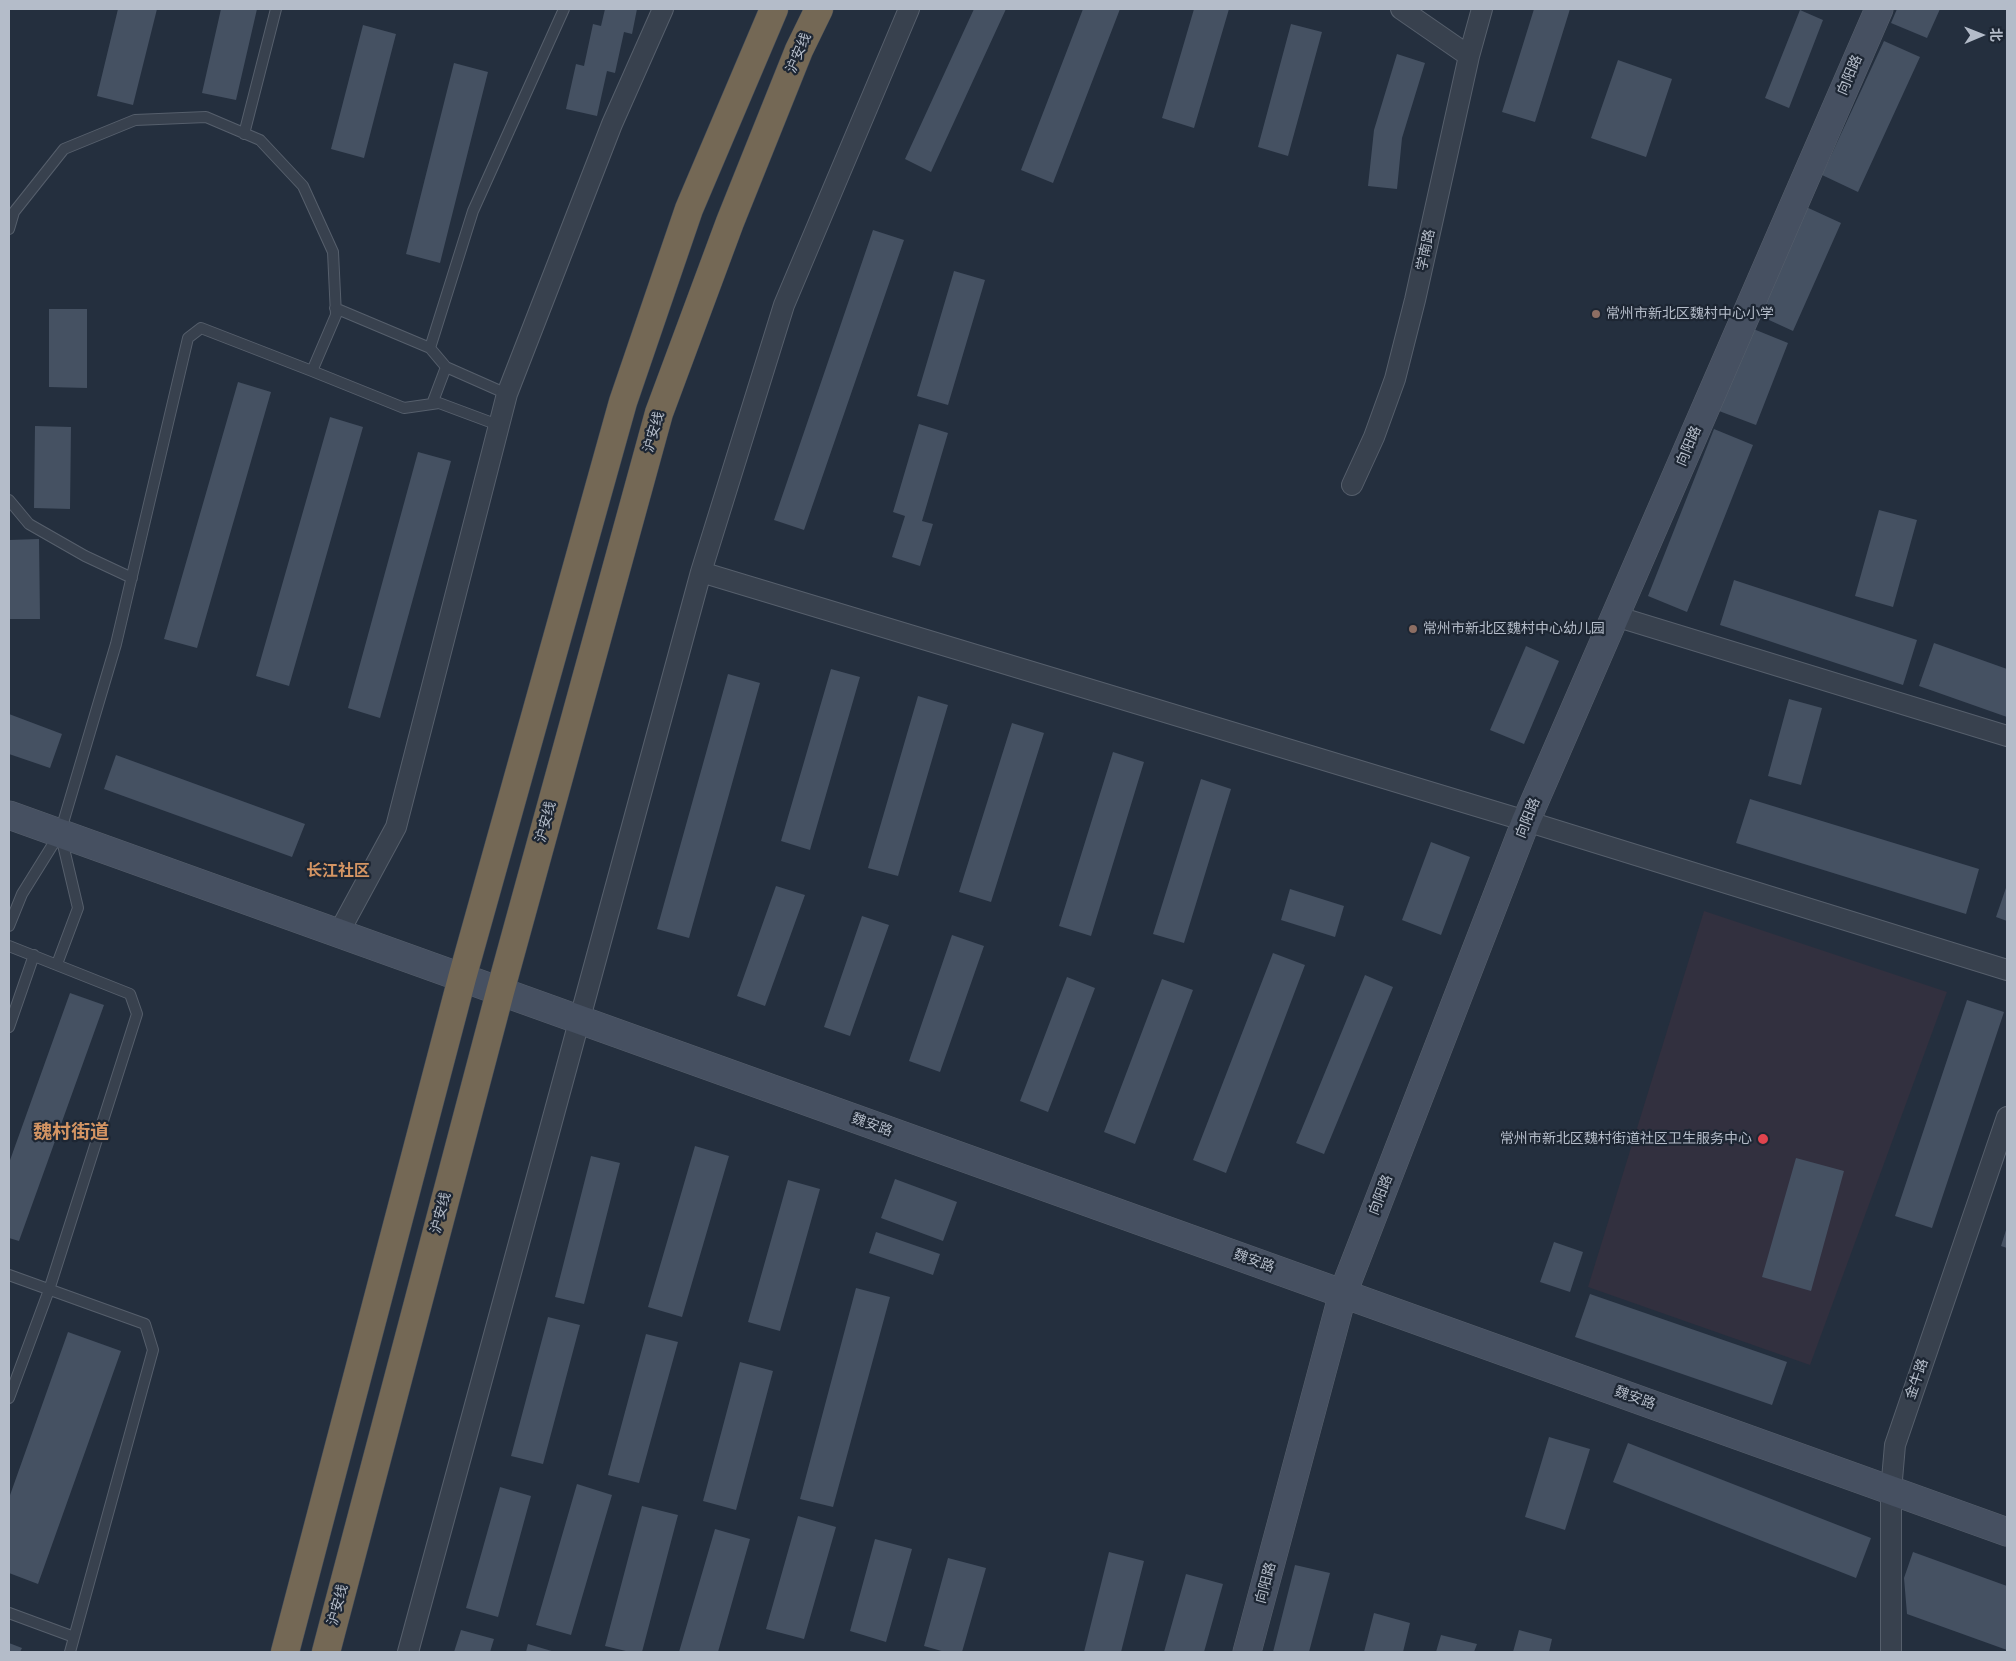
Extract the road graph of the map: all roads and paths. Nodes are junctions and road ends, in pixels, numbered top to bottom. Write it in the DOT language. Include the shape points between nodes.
graph roads {
  1 [pos="276,9"];
  2 [pos="564,9"];
  3 [pos="663,9"];
  4 [pos="774,9"];
  5 [pos="819,9"];
  6 [pos="909,9"];
  7 [pos="1401,9"];
  8 [pos="1482,9"];
  9 [pos="1879,9"];
  10 [pos="1469,56"];
  11 [pos="244,134"];
  12 [pos="9,229"];
  13 [pos="335,308"];
  14 [pos="430,348"];
  15 [pos="446,367"];
  16 [pos="312,371"];
  17 [pos="507,394"];
  18 [pos="432,404"];
  19 [pos="498,425"];
  20 [pos="1352,485"];
  21 [pos="9,500"];
  22 [pos="701,572"];
  23 [pos="132,578"];
  24 [pos="1615,616"];
  25 [pos="2007,736"];
  26 [pos="9,815"];
  27 [pos="1526,821"];
  28 [pos="60,833"];
  29 [pos="9,926"];
  30 [pos="338,934"];
  31 [pos="9,946"];
  32 [pos="34,955"];
  33 [pos="57,964"];
  34 [pos="2007,970"];
  35 [pos="462,978"];
  36 [pos="500,992"];
  37 [pos="579,1020"];
  38 [pos="9,1027"];
  39 [pos="2007,1117"];
  40 [pos="9,1275"];
  41 [pos="49,1290"];
  42 [pos="1343,1293"];
  43 [pos="9,1398"];
  44 [pos="1891,1490"];
  45 [pos="2007,1532"];
  46 [pos="9,1613"];
  47 [pos="74,1637"];
  48 [pos="70,1652"];
  49 [pos="285,1652"];
  50 [pos="326,1652"];
  51 [pos="408,1652"];
  52 [pos="1247,1652"];
  53 [pos="1891,1652"];
  1 -- 11 [label="lane"];
  2 -- 14 [label="lane" via="473,211"];
  3 -- 17 [label="street" via="612,124"];
  4 -- 35 [label="highway" via="689,209 623,402"];
  5 -- 36 [label="highway, 沪安线" via="799,50 730,222 659,413"];
  6 -- 22 [label="street" via="784,305"];
  7 -- 10 [label="street"];
  8 -- 10 [label="street, 学南路"];
  9 -- 24 [label="main road, 向阳路"];
  10 -- 20 [label="street, 学南路" via="1395,379"];
  11 -- 12 [label="lane" via="206,117 135,120 100,134 64,149 14,212"];
  11 -- 13 [label="lane" via="260,140 303,186 333,252"];
  13 -- 14 [label="lane"];
  13 -- 16 [label="lane" via="336,315"];
  14 -- 15 [label="lane"];
  15 -- 17 [label="lane"];
  15 -- 18 [label="lane"];
  16 -- 18 [label="lane" via="404,408"];
  16 -- 23 [label="lane" via="200,328 188,338"];
  17 -- 19 [label="street"];
  18 -- 19 [label="lane" via="439,403"];
  19 -- 30 [label="street" via="396,827"];
  21 -- 23 [label="lane" via="29,524"];
  22 -- 27 [label="street"];
  22 -- 37 [label="street"];
  23 -- 28 [label="lane" via="116,644"];
  24 -- 25 [label="street"];
  24 -- 27 [label="main road, 向阳路"];
  26 -- 28 [label="main road, 魏安路"];
  27 -- 34 [label="street"];
  27 -- 42 [label="main road, 向阳路"];
  28 -- 29 [label="lane" via="22,894"];
  28 -- 30 [label="main road, 魏安路"];
  28 -- 33 [label="lane" via="78,908"];
  30 -- 35 [label="main road, 魏安路"];
  31 -- 32 [label="lane"];
  32 -- 33 [label="lane"];
  32 -- 38 [label="lane"];
  33 -- 41 [label="lane" via="130,994 137,1014"];
  35 -- 36 [label="main road, 魏安路"];
  35 -- 49 [label="highway"];
  36 -- 37 [label="main road, 魏安路"];
  36 -- 50 [label="highway, 沪安线"];
  37 -- 42 [label="main road, 魏安路"];
  37 -- 51 [label="street"];
  39 -- 44 [label="street, 金牛路" via="1895,1445"];
  40 -- 41 [label="lane"];
  41 -- 43 [label="lane"];
  41 -- 47 [label="lane" via="145,1324 153,1350"];
  42 -- 44 [label="main road, 魏安路"];
  42 -- 52 [label="main road, 向阳路"];
  44 -- 45 [label="main road, 魏安路"];
  44 -- 53 [label="street, 金牛路"];
  46 -- 47 [label="lane"];
  47 -- 48 [label="lane"];
}
